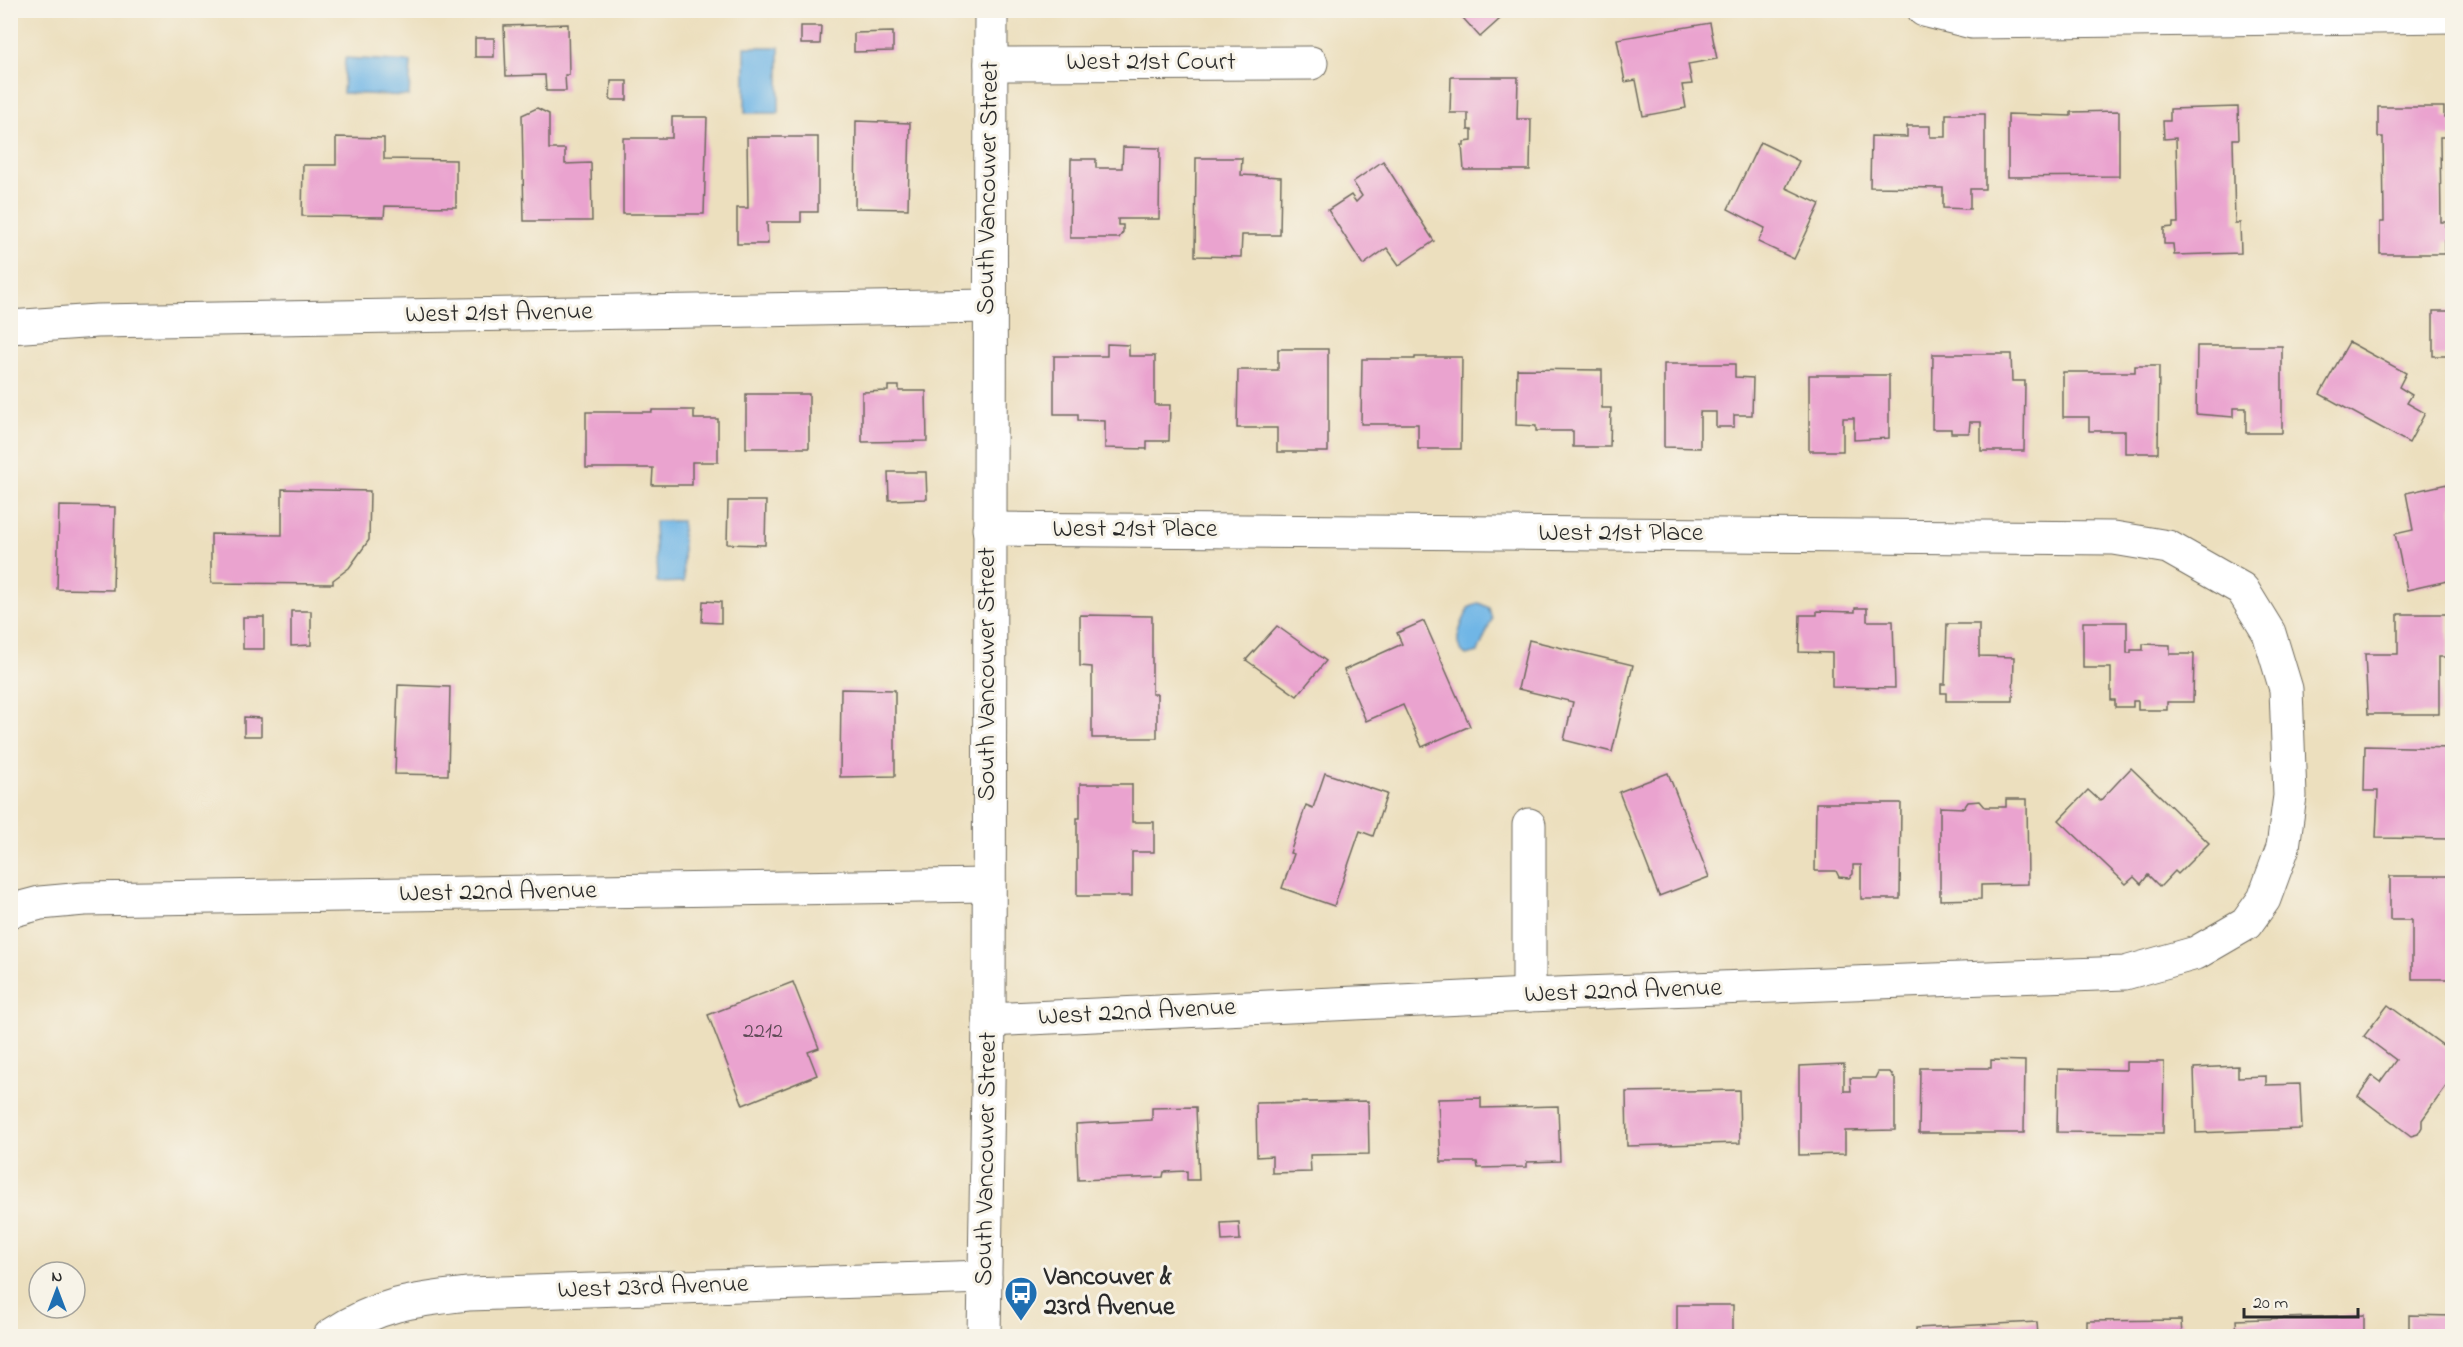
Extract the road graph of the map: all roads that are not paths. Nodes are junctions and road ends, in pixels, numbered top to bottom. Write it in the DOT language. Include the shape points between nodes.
graph roads {
  1 [pos="991,10"];
  2 [pos="1924,10"];
  3 [pos="2452,16"];
  4 [pos="1311,63"];
  5 [pos="991,64"];
  6 [pos="988,306"];
  7 [pos="10,327"];
  8 [pos="988,529"];
  9 [pos="1529,825"];
  10 [pos="987,885"];
  11 [pos="10,911"];
  12 [pos="2246,924"];
  13 [pos="1529,995"];
  14 [pos="989,1020"];
  15 [pos="985,1277"];
  16 [pos="330,1336"];
  17 [pos="984,1336"];
  1 -- 5 [label="street, South Vancouver Street"];
  2 -- 3 [label="street" via="1972,22"];
  4 -- 5 [label="street, West 21st Court"];
  5 -- 6 [label="street, South Vancouver Street"];
  6 -- 7 [label="street, West 21st Avenue" via="109,321"];
  6 -- 8 [label="street, South Vancouver Street"];
  8 -- 10 [label="street, South Vancouver Street"];
  8 -- 12 [label="street, West 21st Place" via="2114,538 2168,547 2242,589 2268,633 2286,689 2290,796 2283,847 2264,899"];
  9 -- 13 [label="street"];
  10 -- 11 [label="street, West 22nd Avenue" via="84,899 40,903"];
  10 -- 14 [label="street, South Vancouver Street"];
  12 -- 13 [label="street, West 22nd Avenue" via="2196,953 2125,973"];
  13 -- 14 [label="street, West 22nd Avenue"];
  14 -- 15 [label="street, South Vancouver Street"];
  15 -- 16 [label="street, West 23rd Avenue" via="468,1294 404,1301 357,1318"];
  15 -- 17 [label="street, South Vancouver Street"];
}
